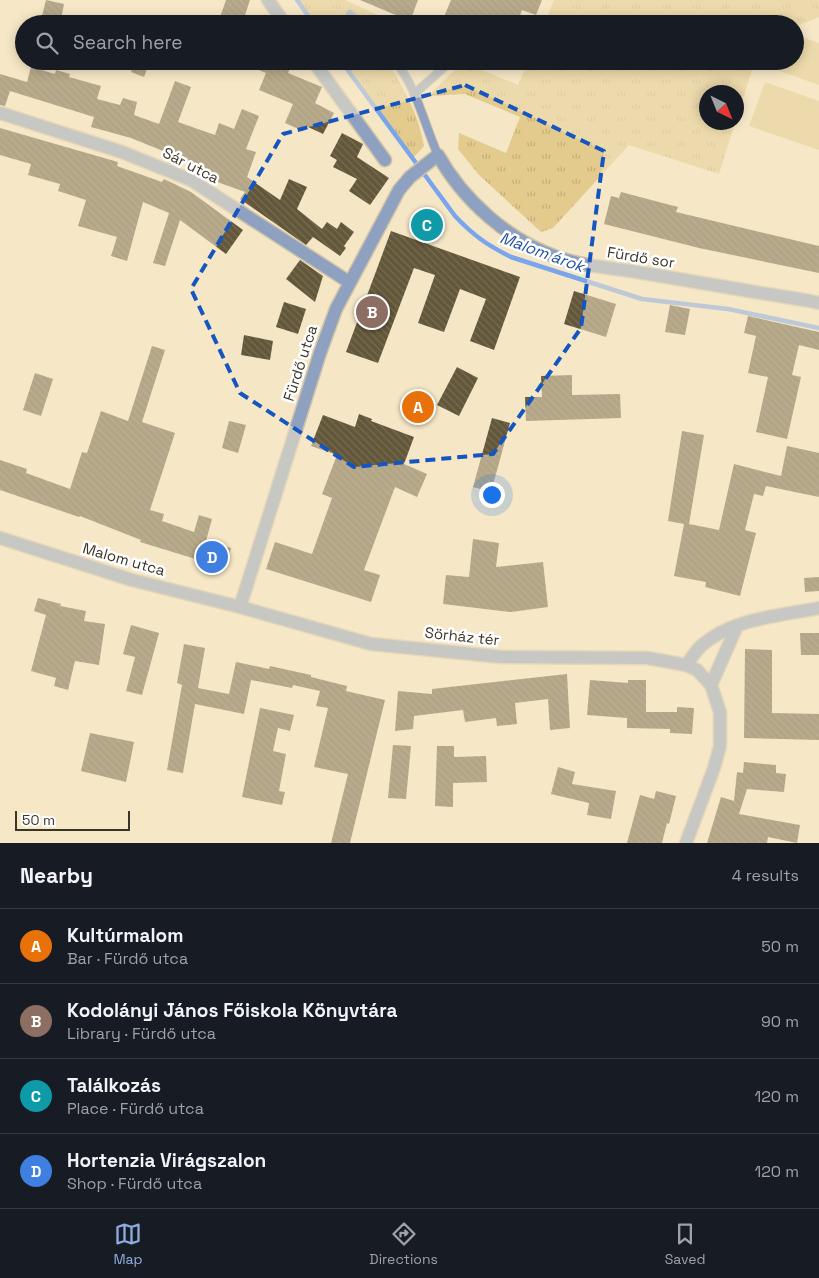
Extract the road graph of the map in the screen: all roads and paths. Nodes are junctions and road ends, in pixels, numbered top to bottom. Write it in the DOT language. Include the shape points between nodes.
graph roads {
  1 [pos="268,0"];
  2 [pos="279,15"];
  3 [pos="320,70"];
  4 [pos="402,70"];
  5 [pos="442,70"];
  6 [pos="414,94"];
  7 [pos="0,113"];
  8 [pos="433,159"];
  9 [pos="385,160"];
  10 [pos="349,282"];
  11 [pos="819,303"];
  12 [pos="0,538"];
  13 [pos="240,607"];
  14 [pos="819,608"];
  15 [pos="737,626"];
  16 [pos="686,664"];
  17 [pos="711,685"];
  18 [pos="686,843"];
  1 -- 2 [label="street"];
  3 -- 9 [label="street"];
  4 -- 6 [label="lane"];
  5 -- 6 [label="lane"];
  6 -- 8 [label="lane" via="428,132"];
  7 -- 10 [label="street, Sár utca" via="104,146 191,180"];
  8 -- 10 [label="street, Fürdő utca" via="399,190"];
  8 -- 11 [label="street, Fürdő sor" via="490,218 513,236 557,257 587,265"];
  10 -- 13 [label="street, Fürdő utca" via="320,353"];
  12 -- 13 [label="street, Malom utca" via="132,580"];
  13 -- 16 [label="street, Sörház tér" via="371,644 502,657 648,658"];
  14 -- 15 [label="street"];
  15 -- 16 [label="street" via="711,638"];
  15 -- 17 [label="street"];
  16 -- 17 [label="street" via="698,670"];
  17 -- 18 [label="street" via="720,712 720,746"];
}
